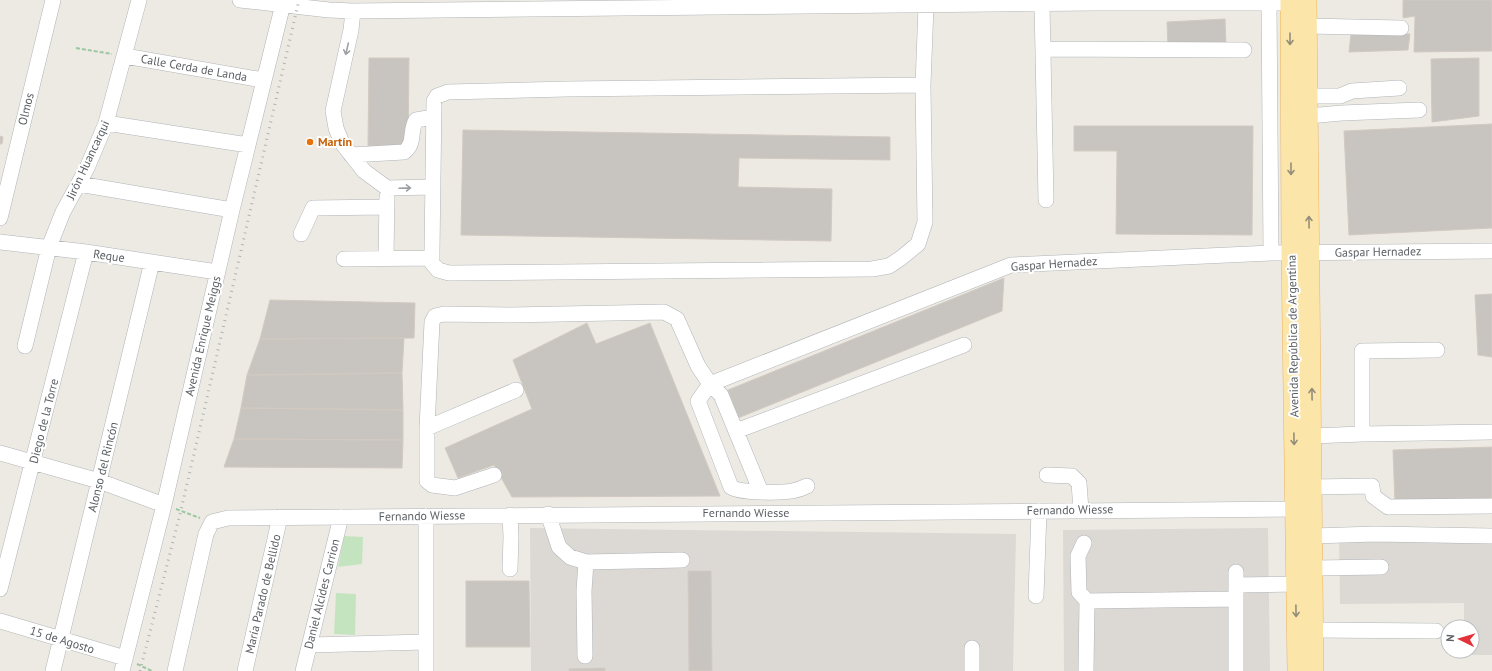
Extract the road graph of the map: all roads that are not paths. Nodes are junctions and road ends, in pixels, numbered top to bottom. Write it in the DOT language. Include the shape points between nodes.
graph roads {
  1 [pos="53,0"];
  2 [pos="139,0"];
  3 [pos="240,0"];
  4 [pos="1095,1"];
  5 [pos="283,2"];
  6 [pos="998,2"];
  7 [pos="1299,2"];
  8 [pos="590,4"];
  9 [pos="709,4"];
  10 [pos="1042,4"];
  11 [pos="1269,4"];
  12 [pos="330,5"];
  13 [pos="926,6"];
  14 [pos="353,11"];
  15 [pos="1308,26"];
  16 [pos="1402,28"];
  17 [pos="1043,49"];
  18 [pos="1244,50"];
  19 [pos="125,56"];
  20 [pos="263,80"];
  21 [pos="923,85"];
  22 [pos="1399,88"];
  23 [pos="1308,96"];
  24 [pos="1418,110"];
  25 [pos="1308,116"];
  26 [pos="434,117"];
  27 [pos="106,123"];
  28 [pos="248,145"];
  29 [pos="351,155"];
  30 [pos="79,184"];
  31 [pos="433,187"];
  32 [pos="387,188"];
  33 [pos="1046,200"];
  34 [pos="387,207"];
  35 [pos="232,210"];
  36 [pos="0,218"];
  37 [pos="300,234"];
  38 [pos="0,242"];
  39 [pos="49,248"];
  40 [pos="1492,251"];
  41 [pos="86,252"];
  42 [pos="1271,253"];
  43 [pos="1291,253"];
  44 [pos="1310,253"];
  45 [pos="386,258"];
  46 [pos="432,258"];
  47 [pos="344,259"];
  48 [pos="152,262"];
  49 [pos="217,272"];
  50 [pos="964,345"];
  51 [pos="25,346"];
  52 [pos="1437,350"];
  53 [pos="710,384"];
  54 [pos="516,390"];
  55 [pos="427,428"];
  56 [pos="736,431"];
  57 [pos="1492,432"];
  58 [pos="1362,434"];
  59 [pos="1312,436"];
  60 [pos="0,453"];
  61 [pos="33,461"];
  62 [pos="494,475"];
  63 [pos="1047,475"];
  64 [pos="99,481"];
  65 [pos="807,486"];
  66 [pos="1313,487"];
  67 [pos="761,492"];
  68 [pos="164,505"];
  69 [pos="1492,506"];
  70 [pos="1304,509"];
  71 [pos="1081,510"];
  72 [pos="1039,511"];
  73 [pos="548,514"];
  74 [pos="510,515"];
  75 [pos="426,516"];
  76 [pos="280,517"];
  77 [pos="341,517"];
  78 [pos="1313,536"];
  79 [pos="1492,536"];
  80 [pos="1084,543"];
  81 [pos="682,560"];
  82 [pos="586,562"];
  83 [pos="1381,567"];
  84 [pos="1314,568"];
  85 [pos="510,569"];
  86 [pos="1296,584"];
  87 [pos="1236,585"];
  88 [pos="0,589"];
  89 [pos="1036,596"];
  90 [pos="1087,601"];
  91 [pos="0,621"];
  92 [pos="1314,630"];
  93 [pos="1436,631"];
  94 [pos="60,639"];
  95 [pos="426,642"];
  96 [pos="310,645"];
  97 [pos="972,648"];
  98 [pos="585,656"];
  99 [pos="123,665"];
  100 [pos="53,671"];
  101 [pos="175,671"];
  102 [pos="245,671"];
  103 [pos="303,671"];
  104 [pos="426,671"];
  105 [pos="972,671"];
  106 [pos="1086,671"];
  107 [pos="1236,671"];
  108 [pos="1297,671"];
  109 [pos="1314,671"];
  1 -- 36 [label="street, Olmos"];
  2 -- 19 [label="street, Jirón Huancarqui"];
  3 -- 5 [label="street"];
  4 -- 10 [label="street"];
  4 -- 11 [label="street"];
  5 -- 12 [label="street"];
  5 -- 20 [label="street, Avenida Enrique Meiggs"];
  6 -- 10 [label="street"];
  6 -- 13 [label="street"];
  7 -- 11 [label="street"];
  7 -- 15 [label="main road, Avenida República de Argentina"];
  7 -- 43 [label="main road, Avenida República de Argentina, one-way"];
  8 -- 9 [label="street"];
  8 -- 14 [label="street"];
  9 -- 13 [label="street"];
  10 -- 17 [label="street"];
  11 -- 42 [label="street"];
  12 -- 14 [label="street"];
  13 -- 21 [label="street"];
  14 -- 29 [label="street, one-way" via="333,111 342,143"];
  15 -- 16 [label="street"];
  15 -- 23 [label="main road, Avenida República de Argentina"];
  17 -- 18 [label="street"];
  17 -- 33 [label="street"];
  19 -- 20 [label="street, Calle Cerda de Landa"];
  19 -- 27 [label="street, Jirón Huancarqui"];
  20 -- 28 [label="street, Avenida Enrique Meiggs"];
  21 -- 26 [label="street" via="448,92 437,96 434,101"];
  21 -- 46 [label="street" via="925,222 918,244 889,266 872,269 449,273 438,270 432,263"];
  22 -- 23 [label="street" via="1352,91 1340,96"];
  23 -- 25 [label="main road, Avenida República de Argentina"];
  24 -- 25 [label="street"];
  44 -- 25 [label="main road, Avenida República de Argentina, one-way"];
  26 -- 29 [label="street" via="416,120 412,127 410,148 404,152"];
  26 -- 31 [label="street"];
  27 -- 28 [label="street"];
  27 -- 30 [label="street, Jirón Huancarqui"];
  28 -- 35 [label="street, Avenida Enrique Meiggs"];
  29 -- 32 [label="street" via="364,171"];
  30 -- 35 [label="street"];
  30 -- 39 [label="street, Jirón Huancarqui" via="63,212"];
  32 -- 31 [label="street, one-way"];
  31 -- 46 [label="street"];
  32 -- 34 [label="street"];
  34 -- 37 [label="street" via="313,208"];
  34 -- 45 [label="street"];
  35 -- 49 [label="street, Avenida Enrique Meiggs"];
  38 -- 39 [label="street, Reque"];
  39 -- 41 [label="street, Reque"];
  39 -- 51 [label="street, Jirón Huancarqui"];
  40 -- 44 [label="street, Gaspar Hernadez"];
  41 -- 48 [label="street, Reque"];
  41 -- 61 [label="street, Diego de la Torre"];
  42 -- 43 [label="street, Gaspar Hernadez"];
  42 -- 53 [label="street, Gaspar Hernadez" via="1011,264"];
  43 -- 44 [label="street, Gaspar Hernadez"];
  43 -- 70 [label="main road, Avenida República de Argentina, one-way"];
  59 -- 44 [label="main road, Avenida República de Argentina, one-way"];
  45 -- 46 [label="street"];
  45 -- 47 [label="street"];
  48 -- 49 [label="street, Reque"];
  48 -- 64 [label="street, Alonso del Rincón"];
  49 -- 68 [label="street, Avenida Enrique Meiggs"];
  50 -- 56 [label="street"];
  52 -- 58 [label="street" via="1362,351"];
  53 -- 55 [label="street" via="698,366 677,319 664,312 440,315 435,316 432,322"];
  53 -- 56 [label="street" via="721,395"];
  53 -- 67 [label="street" via="698,401 731,487"];
  54 -- 55 [label="street"];
  55 -- 62 [label="street" via="429,484 455,488"];
  56 -- 67 [label="street"];
  57 -- 58 [label="street"];
  58 -- 59 [label="street"];
  59 -- 66 [label="main road, Avenida República de Argentina"];
  60 -- 61 [label="street"];
  61 -- 64 [label="street"];
  61 -- 88 [label="street, Diego de la Torre"];
  63 -- 71 [label="street" via="1072,476 1079,483"];
  64 -- 68 [label="street"];
  64 -- 94 [label="street, Alonso del Rincón"];
  65 -- 67 [label="street" via="793,491"];
  66 -- 69 [label="street" via="1372,486 1373,496 1388,507"];
  66 -- 70 [label="main road, Avenida República de Argentina"];
  68 -- 99 [label="street, Avenida Enrique Meiggs"];
  70 -- 71 [label="street, Fernando Wiesse"];
  70 -- 78 [label="main road, Avenida República de Argentina"];
  70 -- 86 [label="main road, Avenida República de Argentina"];
  71 -- 72 [label="street, Fernando Wiesse"];
  72 -- 73 [label="street, Fernando Wiesse"];
  72 -- 89 [label="street"];
  73 -- 74 [label="street, Fernando Wiesse"];
  73 -- 82 [label="street" via="559,547 570,557"];
  74 -- 75 [label="street, Fernando Wiesse"];
  74 -- 85 [label="street"];
  75 -- 77 [label="street, Fernando Wiesse"];
  75 -- 95 [label="street"];
  76 -- 77 [label="street, Fernando Wiesse"];
  76 -- 101 [label="street, Fernando Wiesse" via="228,518 212,522 206,534"];
  76 -- 102 [label="street, María Parado de Bellido"];
  77 -- 96 [label="street, Daniel Alcides Carrion"];
  78 -- 79 [label="street"];
  78 -- 84 [label="main road, Avenida República de Argentina"];
  80 -- 90 [label="street" via="1078,556 1079,592"];
  81 -- 82 [label="street"];
  82 -- 98 [label="street"];
  83 -- 84 [label="street"];
  84 -- 92 [label="main road, Avenida República de Argentina"];
  86 -- 87 [label="street"];
  86 -- 108 [label="main road, Avenida República de Argentina, one-way"];
  87 -- 90 [label="street"];
  87 -- 107 [label="street"];
  90 -- 106 [label="street"];
  91 -- 94 [label="street, 15 de Agosto"];
  92 -- 93 [label="street"];
  92 -- 109 [label="main road, Avenida República de Argentina"];
  94 -- 99 [label="street, 15 de Agosto"];
  94 -- 100 [label="street, Alonso del Rincón"];
  95 -- 96 [label="street"];
  95 -- 104 [label="street"];
  96 -- 103 [label="street, Daniel Alcides Carrion"];
  97 -- 105 [label="street"];
}
